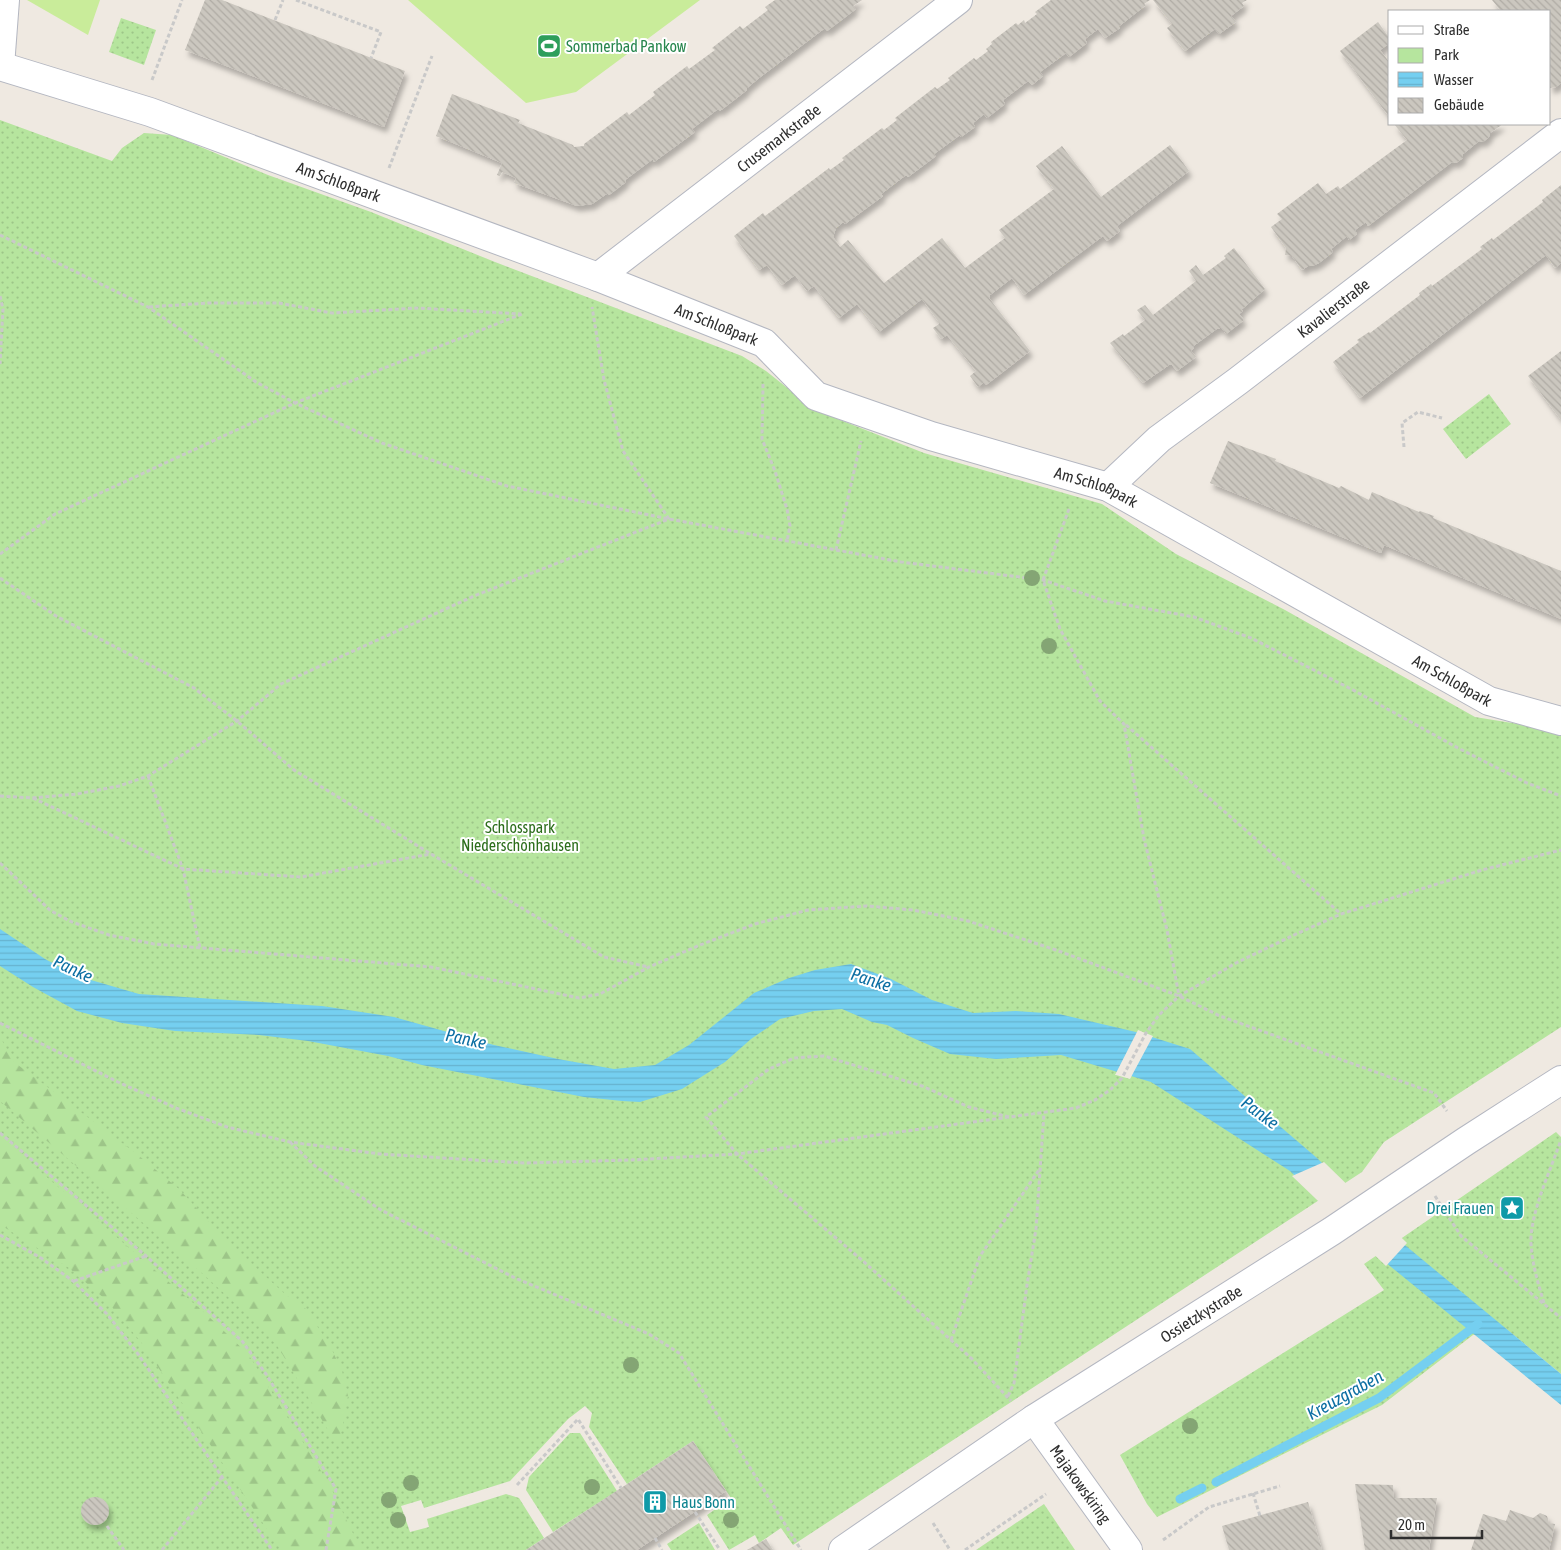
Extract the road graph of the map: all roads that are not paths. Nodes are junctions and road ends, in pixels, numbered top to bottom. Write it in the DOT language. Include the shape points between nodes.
graph roads {
  1 [pos="5,0"];
  2 [pos="958,0"];
  3 [pos="0,66"];
  4 [pos="1561,133"];
  5 [pos="598,277"];
  6 [pos="1108,487"];
  7 [pos="1561,721"];
  8 [pos="1556,1091"];
  9 [pos="1034,1419"];
  10 [pos="843,1550"];
  11 [pos="1128,1550"];
  1 -- 3 [label="street"];
  2 -- 5 [label="street, Crusemarkstraße"];
  3 -- 5 [label="street, Am Schloßpark" via="150,112"];
  4 -- 6 [label="street, Kavalierstraße" via="1159,439"];
  5 -- 6 [label="street, Am Schloßpark" via="764,343 816,396 931,436"];
  6 -- 7 [label="street, Am Schloßpark" via="1489,701"];
  8 -- 9 [label="street, Ossietzkystraße"];
  9 -- 10 [label="street, Ossietzkystraße"];
  9 -- 11 [label="street, Majakowskiring"];
}
